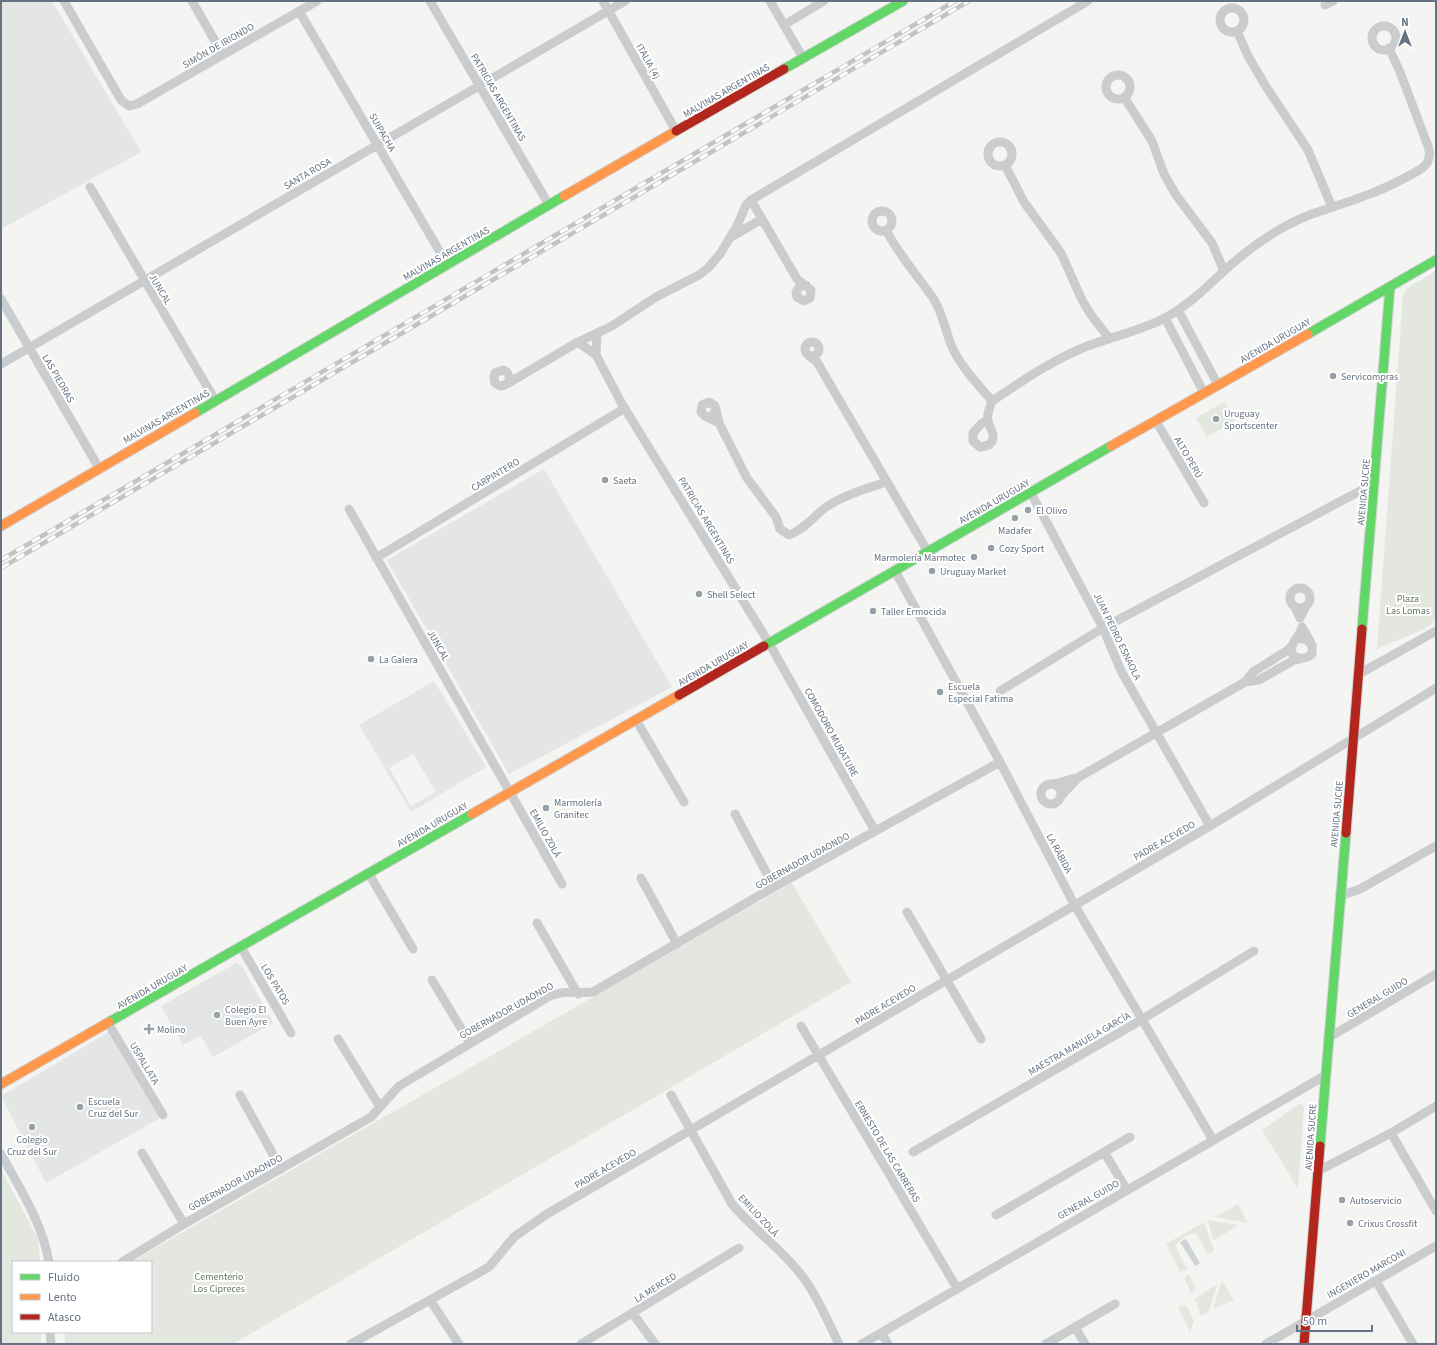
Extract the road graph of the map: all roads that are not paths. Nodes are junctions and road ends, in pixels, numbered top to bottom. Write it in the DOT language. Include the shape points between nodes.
graph roads {
  1 [pos="64,1"];
  2 [pos="192,1"];
  3 [pos="317,1"];
  4 [pos="430,1"];
  5 [pos="604,1"];
  6 [pos="626,1"];
  7 [pos="770,1"];
  8 [pos="824,1"];
  9 [pos="903,1"];
  10 [pos="1088,1"];
  11 [pos="609,11"];
  12 [pos="299,12"];
  13 [pos="784,25"];
  14 [pos="1237,31"];
  15 [pos="1389,48"];
  16 [pos="222,55"];
  17 [pos="803,58"];
  18 [pos="480,86"];
  19 [pos="1124,97"];
  20 [pos="676,131"];
  21 [pos="377,145"];
  22 [pos="1432,147"];
  23 [pos="1432,163"];
  24 [pos="1005,165"];
  25 [pos="90,187"];
  26 [pos="751,200"];
  27 [pos="549,205"];
  28 [pos="1332,207"];
  29 [pos="762,219"];
  30 [pos="886,230"];
  31 [pos="731,236"];
  32 [pos="1436,260"];
  33 [pos="447,264"];
  34 [pos="1224,271"];
  35 [pos="797,279"];
  36 [pos="143,280"];
  37 [pos="806,285"];
  38 [pos="1390,287"];
  39 [pos="797,289"];
  40 [pos="1,299"];
  41 [pos="1178,310"];
  42 [pos="1165,318"];
  43 [pos="597,333"];
  44 [pos="1109,338"];
  45 [pos="578,342"];
  46 [pos="29,348"];
  47 [pos="596,355"];
  48 [pos="814,357"];
  49 [pos="1,364"];
  50 [pos="507,372"];
  51 [pos="520,375"];
  52 [pos="507,384"];
  53 [pos="1218,385"];
  54 [pos="1204,393"];
  55 [pos="215,400"];
  56 [pos="992,401"];
  57 [pos="625,408"];
  58 [pos="716,410"];
  59 [pos="707,417"];
  60 [pos="987,420"];
  61 [pos="1156,421"];
  62 [pos="719,423"];
  63 [pos="99,468"];
  64 [pos="886,482"];
  65 [pos="1375,483"];
  66 [pos="1031,493"];
  67 [pos="1204,504"];
  68 [pos="349,509"];
  69 [pos="1,526"];
  70 [pos="928,552"];
  71 [pos="376,558"];
  72 [pos="895,571"];
  73 [pos="1306,606"];
  74 [pos="1295,607"];
  75 [pos="1300,618"];
  76 [pos="1302,627"];
  77 [pos="1103,628"];
  78 [pos="1436,632"];
  79 [pos="1310,641"];
  80 [pos="1295,642"];
  81 [pos="769,643"];
  82 [pos="1300,659"];
  83 [pos="1359,674"];
  84 [pos="1245,682"];
  85 [pos="1436,688"];
  86 [pos="1000,691"];
  87 [pos="636,720"];
  88 [pos="1156,733"];
  89 [pos="1354,738"];
  90 [pos="1000,762"];
  91 [pos="1079,777"];
  92 [pos="1054,784"];
  93 [pos="511,792"];
  94 [pos="1061,796"];
  95 [pos="684,802"];
  96 [pos="735,814"];
  97 [pos="1210,826"];
  98 [pos="875,831"];
  99 [pos="1436,846"];
  100 [pos="368,874"];
  101 [pos="641,878"];
  102 [pos="562,884"];
  103 [pos="774,887"];
  104 [pos="1340,896"];
  105 [pos="1074,904"];
  106 [pos="907,912"];
  107 [pos="537,923"];
  108 [pos="677,944"];
  109 [pos="241,947"];
  110 [pos="413,949"];
  111 [pos="1254,951"];
  112 [pos="1436,974"];
  113 [pos="432,980"];
  114 [pos="946,980"];
  115 [pos="578,994"];
  116 [pos="1142,1020"];
  117 [pos="108,1023"];
  118 [pos="801,1026"];
  119 [pos="291,1033"];
  120 [pos="1328,1038"];
  121 [pos="338,1040"];
  122 [pos="982,1040"];
  123 [pos="470,1043"];
  124 [pos="818,1056"];
  125 [pos="1326,1075"];
  126 [pos="1,1084"];
  127 [pos="240,1095"];
  128 [pos="671,1095"];
  129 [pos="1436,1106"];
  130 [pos="380,1107"];
  131 [pos="163,1115"];
  132 [pos="690,1131"];
  133 [pos="1391,1133"];
  134 [pos="1130,1137"];
  135 [pos="1213,1140"];
  136 [pos="913,1152"];
  137 [pos="1104,1152"];
  138 [pos="142,1153"];
  139 [pos="1,1154"];
  140 [pos="281,1169"];
  141 [pos="1318,1171"];
  142 [pos="1127,1190"];
  143 [pos="1436,1211"];
  144 [pos="996,1215"];
  145 [pos="184,1224"];
  146 [pos="1436,1246"];
  147 [pos="740,1248"];
  148 [pos="49,1261"];
  149 [pos="124,1261"];
  150 [pos="1376,1281"];
  151 [pos="957,1288"];
  152 [pos="430,1300"];
  153 [pos="1115,1304"];
  154 [pos="633,1314"];
  155 [pos="1305,1321"];
  156 [pos="1075,1327"];
  157 [pos="50,1333"];
  158 [pos="881,1333"];
  159 [pos="51,1344"];
  160 [pos="351,1344"];
  161 [pos="459,1344"];
  162 [pos="581,1344"];
  163 [pos="655,1344"];
  164 [pos="840,1344"];
  165 [pos="862,1344"];
  166 [pos="888,1344"];
  167 [pos="1046,1344"];
  168 [pos="1085,1344"];
  169 [pos="1266,1344"];
  170 [pos="1304,1344"];
  171 [pos="1413,1344"];
  1 -- 16 [label="street, SIMÓN DE IRIONDO" via="121,100 129,106 137,104"];
  2 -- 16 [label="street"];
  3 -- 12 [label="street, SIMÓN DE IRIONDO"];
  4 -- 18 [label="street, PATRICIAS ARGENTINAS"];
  5 -- 11 [label="street, ITALIA (4)"];
  6 -- 11 [label="street, SANTA ROSA"];
  7 -- 13 [label="street"];
  8 -- 13 [label="street"];
  9 -- 17 [label="main road, MALVINAS ARGENTINAS"];
  10 -- 26 [label="street"];
  11 -- 18 [label="street, SANTA ROSA"];
  11 -- 20 [label="street, ITALIA (4)"];
  12 -- 16 [label="street, SIMÓN DE IRIONDO"];
  12 -- 21 [label="street, SUIPACHA"];
  13 -- 17 [label="street"];
  14 -- 28 [label="street" via="1265,85 1308,150"];
  15 -- 22 [label="street"];
  17 -- 20 [label="main road, MALVINAS ARGENTINAS"];
  18 -- 21 [label="street, SANTA ROSA"];
  18 -- 27 [label="street, PATRICIAS ARGENTINAS"];
  19 -- 34 [label="street" via="1152,141 1164,174 1176,195 1212,243"];
  20 -- 27 [label="main road, MALVINAS ARGENTINAS"];
  21 -- 33 [label="street, SUIPACHA"];
  21 -- 36 [label="street, SANTA ROSA"];
  22 -- 23 [label="street" via="1429,158"];
  23 -- 28 [label="street" via="1391,186"];
  24 -- 44 [label="street" via="1024,202 1061,253 1079,295 1091,315"];
  25 -- 36 [label="street, JUNCAL"];
  26 -- 29 [label="street"];
  26 -- 31 [label="street"];
  27 -- 33 [label="main road, MALVINAS ARGENTINAS"];
  28 -- 34 [label="street" via="1280,230"];
  29 -- 31 [label="street"];
  29 -- 35 [label="street"];
  30 -- 56 [label="street" via="894,246 933,299 944,319 952,346 961,364"];
  31 -- 43 [label="street" via="720,254 698,275"];
  32 -- 38 [label="main road, AVENIDA URUGUAY"];
  33 -- 55 [label="main road, MALVINAS ARGENTINAS"];
  34 -- 41 [label="street" via="1206,290"];
  35 -- 37 [label="street"];
  35 -- 39 [label="street"];
  36 -- 46 [label="street, SANTA ROSA"];
  36 -- 55 [label="street, JUNCAL"];
  37 -- 39 [label="street"];
  37 -- 39 [label="street" via="812,293 806,300 797,297"];
  38 -- 53 [label="main road, AVENIDA URUGUAY"];
  38 -- 65 [label="main road, AVENIDA SUCRE"];
  40 -- 46 [label="street, LAS PIEDRAS"];
  41 -- 42 [label="street"];
  41 -- 53 [label="street"];
  42 -- 44 [label="street"];
  42 -- 54 [label="street"];
  43 -- 45 [label="street"];
  43 -- 47 [label="street"];
  44 -- 56 [label="street" via="1053,361"];
  45 -- 47 [label="street"];
  45 -- 51 [label="street"];
  46 -- 49 [label="street, SANTA ROSA"];
  46 -- 63 [label="street, LAS PIEDRAS"];
  47 -- 57 [label="street, PATRICIAS ARGENTINAS"];
  48 -- 64 [label="street"];
  50 -- 51 [label="street"];
  50 -- 52 [label="street" via="510,379"];
  50 -- 52 [label="street" via="497,371 494,378 495,383 500,386"];
  51 -- 52 [label="street"];
  53 -- 54 [label="main road, AVENIDA URUGUAY"];
  54 -- 61 [label="main road, AVENIDA URUGUAY"];
  55 -- 63 [label="main road, MALVINAS ARGENTINAS"];
  56 -- 60 [label="street"];
  57 -- 71 [label="street, CARPINTERO"];
  57 -- 81 [label="street, PATRICIAS ARGENTINAS"];
  58 -- 59 [label="street" via="712,416"];
  58 -- 59 [label="street" via="711,402 704,403 701,410"];
  58 -- 62 [label="street"];
  59 -- 62 [label="street"];
  61 -- 66 [label="main road, AVENIDA URUGUAY"];
  61 -- 67 [label="street, ALTO PERÚ"];
  62 -- 64 [label="street" via="747,478 776,517 784,533 790,535 800,530 817,514 836,502"];
  63 -- 69 [label="main road, MALVINAS ARGENTINAS"];
  64 -- 70 [label="street"];
  65 -- 77 [label="street"];
  65 -- 83 [label="main road, AVENIDA SUCRE"];
  66 -- 70 [label="main road, AVENIDA URUGUAY"];
  66 -- 77 [label="street, JUAN PEDRO ESNAOLA"];
  68 -- 71 [label="street, JUNCAL"];
  70 -- 72 [label="main road, AVENIDA URUGUAY"];
  71 -- 93 [label="street, JUNCAL"];
  72 -- 81 [label="main road, AVENIDA URUGUAY"];
  72 -- 90 [label="street, LA RÁBIDA"];
  73 -- 74 [label="street"];
  73 -- 74 [label="street" via="1310,595 1301,587 1291,593 1290,600"];
  73 -- 75 [label="street"];
  74 -- 75 [label="street"];
  75 -- 76 [label="street"];
  76 -- 79 [label="street"];
  76 -- 80 [label="street"];
  77 -- 86 [label="street"];
  77 -- 88 [label="street, JUAN PEDRO ESNAOLA" via="1121,671"];
  78 -- 83 [label="street"];
  79 -- 80 [label="street" via="1306,639"];
  79 -- 82 [label="street" via="1312,654"];
  80 -- 82 [label="street" via="1293,654"];
  80 -- 84 [label="street" via="1288,650 1253,672"];
  81 -- 87 [label="main road, AVENIDA URUGUAY"];
  81 -- 98 [label="street, COMODORO MURATURE"];
  82 -- 84 [label="street" via="1259,680"];
  83 -- 89 [label="main road, AVENIDA SUCRE"];
  84 -- 88 [label="street"];
  85 -- 89 [label="street, PADRE ACEVEDO"];
  87 -- 93 [label="main road, AVENIDA URUGUAY"];
  87 -- 95 [label="street"];
  88 -- 91 [label="street"];
  88 -- 97 [label="street, JUAN PEDRO ESNAOLA"];
  89 -- 97 [label="street, PADRE ACEVEDO"];
  89 -- 104 [label="main road, AVENIDA SUCRE"];
  90 -- 98 [label="street, GOBERNADOR UDAONDO"];
  90 -- 105 [label="street, LA RÁBIDA"];
  91 -- 92 [label="street"];
  91 -- 94 [label="street"];
  92 -- 94 [label="street" via="1060,788"];
  92 -- 94 [label="street" via="1046,785 1041,790 1044,801 1054,804"];
  93 -- 100 [label="main road, AVENIDA URUGUAY"];
  93 -- 102 [label="street, EMILIO ZOLÁ"];
  96 -- 103 [label="street"];
  97 -- 105 [label="street, PADRE ACEVEDO"];
  98 -- 103 [label="street, GOBERNADOR UDAONDO"];
  99 -- 104 [label="street" via="1360,889"];
  100 -- 109 [label="main road, AVENIDA URUGUAY"];
  100 -- 110 [label="street"];
  101 -- 108 [label="street"];
  103 -- 108 [label="street, GOBERNADOR UDAONDO"];
  104 -- 120 [label="main road, AVENIDA SUCRE"];
  105 -- 114 [label="street, PADRE ACEVEDO"];
  105 -- 116 [label="street, LA RÁBIDA"];
  106 -- 114 [label="street"];
  107 -- 115 [label="street"];
  108 -- 115 [label="street, GOBERNADOR UDAONDO" via="593,992"];
  109 -- 117 [label="main road, AVENIDA URUGUAY"];
  109 -- 119 [label="street, LOS PATOS"];
  111 -- 116 [label="street, MAESTRA MANUELA GARCÍA"];
  112 -- 120 [label="street, GENERAL GUIDO"];
  113 -- 123 [label="street"];
  114 -- 122 [label="street"];
  114 -- 124 [label="street, PADRE ACEVEDO"];
  115 -- 123 [label="street, GOBERNADOR UDAONDO" via="558,992"];
  116 -- 135 [label="street, LA RÁBIDA"];
  116 -- 136 [label="street, MAESTRA MANUELA GARCÍA"];
  117 -- 126 [label="main road, AVENIDA URUGUAY"];
  117 -- 131 [label="street, USPALLATA"];
  118 -- 124 [label="street, ERNESTO DE LAS CARRERAS"];
  120 -- 125 [label="main road, AVENIDA SUCRE"];
  121 -- 130 [label="street"];
  123 -- 130 [label="street, GOBERNADOR UDAONDO" via="399,1086"];
  124 -- 132 [label="street, PADRE ACEVEDO"];
  124 -- 151 [label="street, ERNESTO DE LAS CARRERAS"];
  125 -- 135 [label="street, GENERAL GUIDO"];
  125 -- 141 [label="main road, AVENIDA SUCRE"];
  127 -- 140 [label="street"];
  128 -- 132 [label="street, EMILIO ZOLÁ"];
  129 -- 133 [label="street"];
  130 -- 140 [label="street, GOBERNADOR UDAONDO" via="371,1117"];
  132 -- 152 [label="street, PADRE ACEVEDO" via="528,1225 514,1237 489,1267"];
  132 -- 164 [label="street, EMILIO ZOLÁ" via="732,1204 798,1271"];
  133 -- 141 [label="street"];
  133 -- 143 [label="street"];
  134 -- 137 [label="street"];
  135 -- 142 [label="street, GENERAL GUIDO"];
  137 -- 142 [label="street"];
  137 -- 144 [label="street"];
  138 -- 145 [label="street"];
  139 -- 148 [label="street" via="37,1221"];
  140 -- 145 [label="street, GOBERNADOR UDAONDO"];
  141 -- 155 [label="main road, AVENIDA SUCRE"];
  142 -- 151 [label="street, GENERAL GUIDO"];
  145 -- 149 [label="street, GOBERNADOR UDAONDO"];
  146 -- 150 [label="street, INGENIERO MARCONI"];
  147 -- 154 [label="street, LA MERCED"];
  150 -- 155 [label="street, INGENIERO MARCONI"];
  150 -- 171 [label="street"];
  151 -- 158 [label="street, GENERAL GUIDO"];
  152 -- 160 [label="street, PADRE ACEVEDO"];
  152 -- 161 [label="street"];
  153 -- 156 [label="street"];
  154 -- 162 [label="street, LA MERCED"];
  154 -- 163 [label="street"];
  155 -- 169 [label="street, INGENIERO MARCONI"];
  155 -- 170 [label="main road, AVENIDA SUCRE"];
  156 -- 167 [label="street"];
  156 -- 168 [label="street"];
  157 -- 159 [label="street"];
  158 -- 165 [label="street, GENERAL GUIDO"];
  158 -- 166 [label="street"];
}
